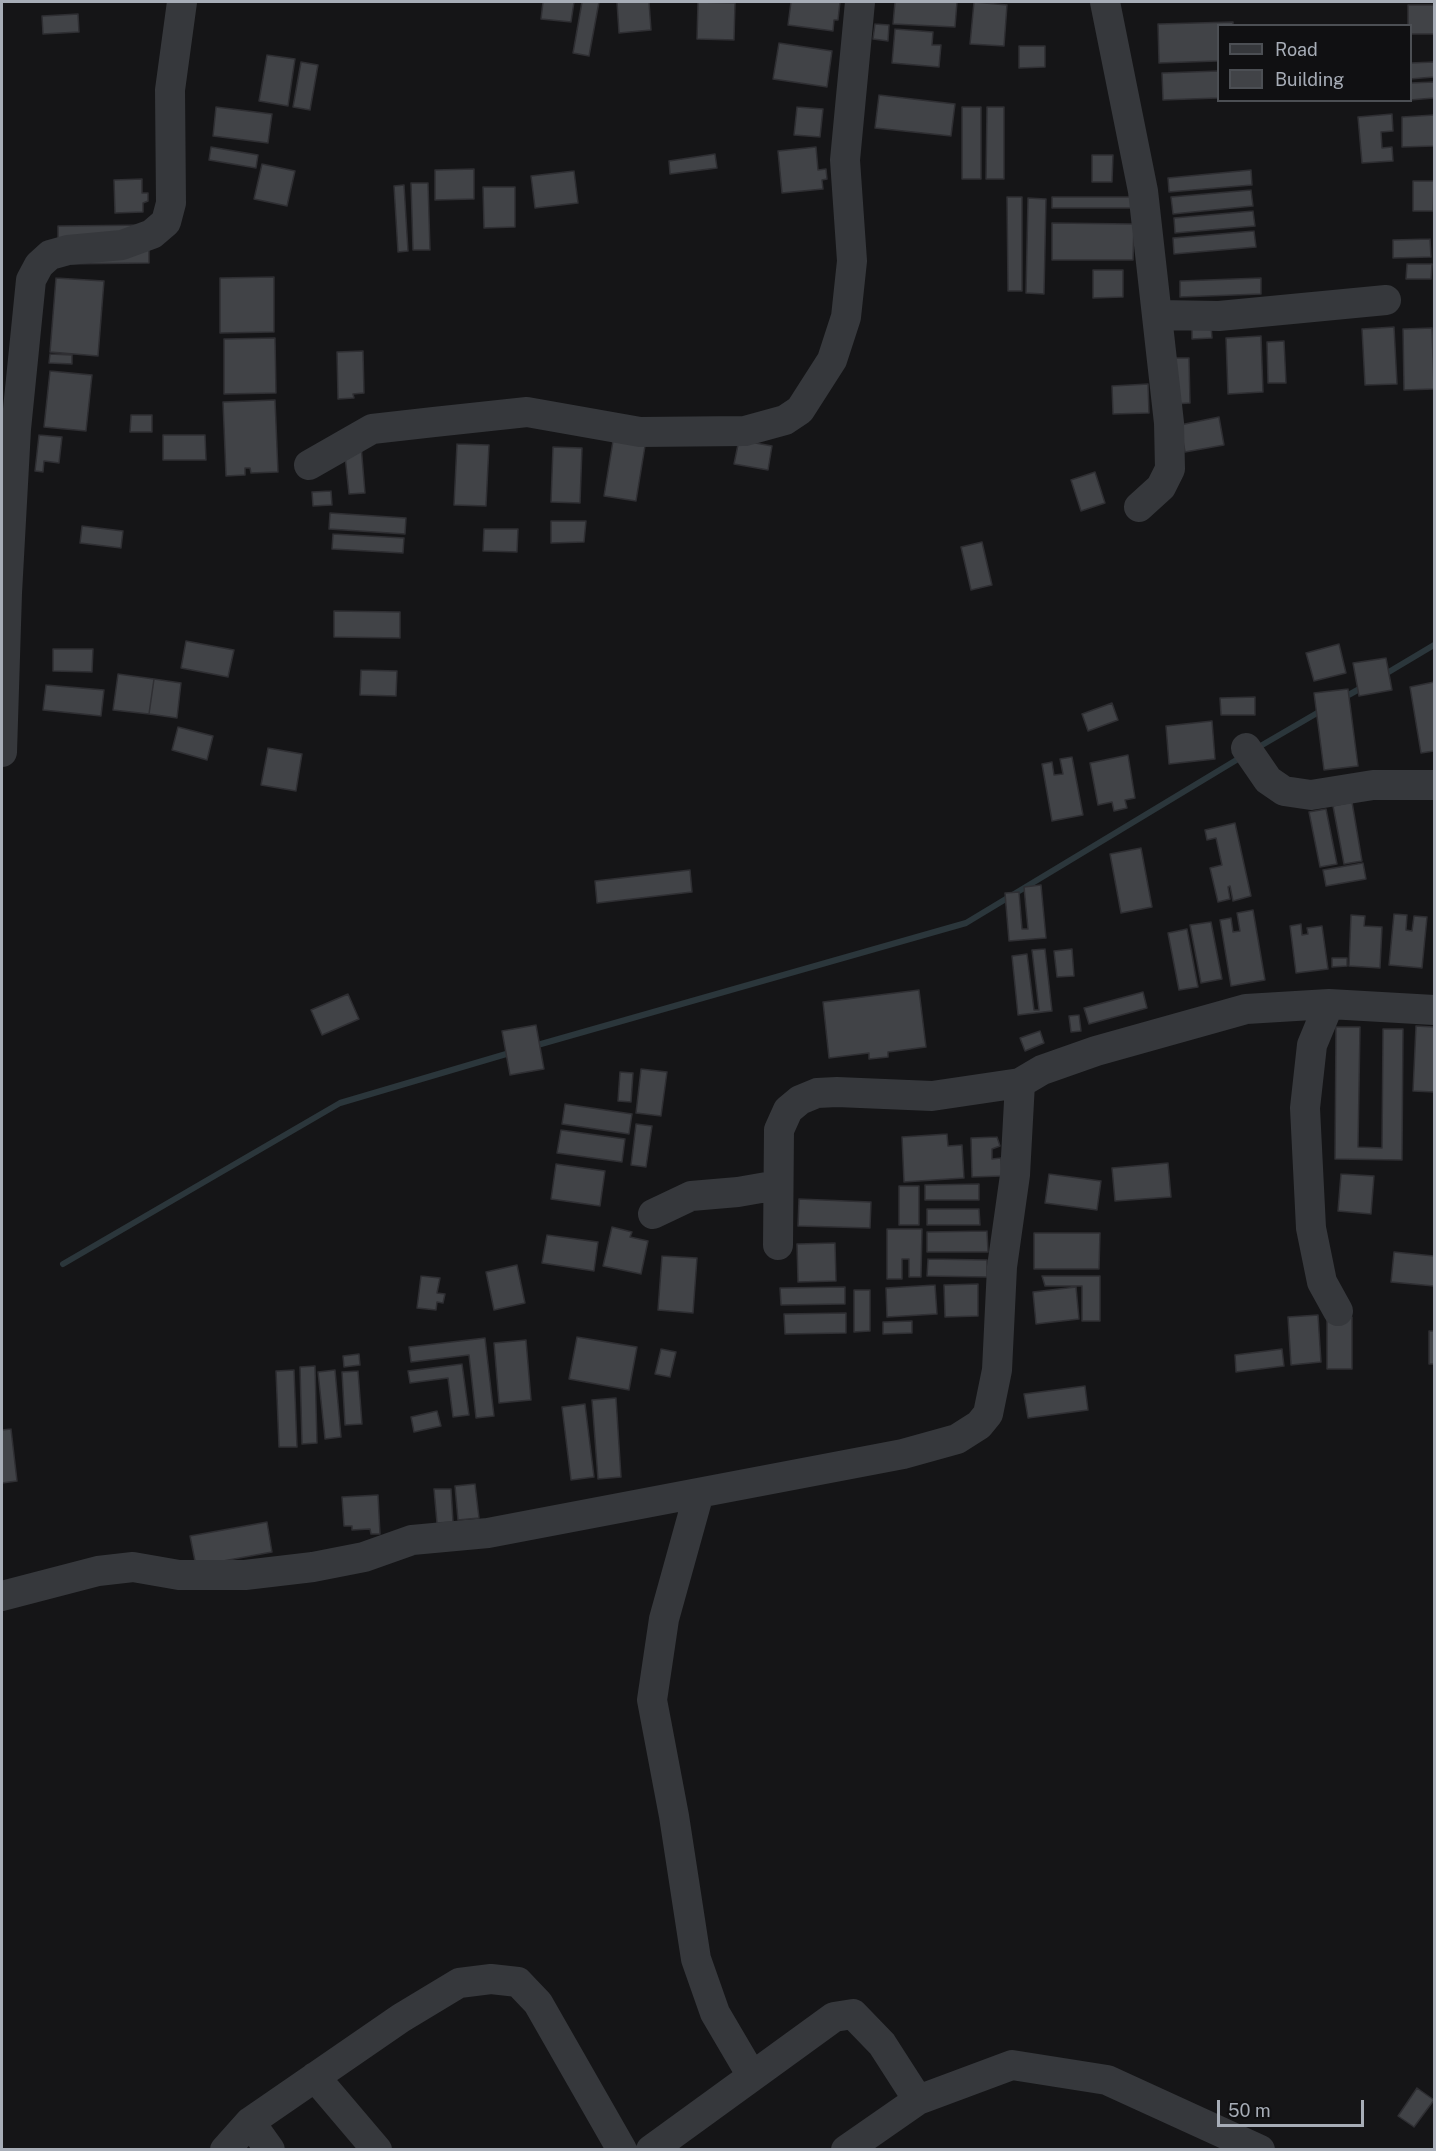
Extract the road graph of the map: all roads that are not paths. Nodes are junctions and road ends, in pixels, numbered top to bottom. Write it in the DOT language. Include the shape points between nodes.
graph roads {
  1 [pos="182,2"];
  2 [pos="860,2"];
  3 [pos="1105,2"];
  4 [pos="1386,300"];
  5 [pos="1158,315"];
  6 [pos="309,465"];
  7 [pos="1139,507"];
  8 [pos="1246,748"];
  9 [pos="2,752"];
  10 [pos="1434,785"];
  11 [pos="1329,1004"];
  12 [pos="1434,1010"];
  13 [pos="1020,1083"];
  14 [pos="778,1185"];
  15 [pos="653,1214"];
  16 [pos="777,1245"];
  17 [pos="1338,1311"];
  18 [pos="699,1493"];
  19 [pos="2,1596"];
  20 [pos="752,2076"];
  21 [pos="315,2077"];
  22 [pos="918,2100"];
  23 [pos="250,2122"];
  24 [pos="225,2150"];
  25 [pos="270,2150"];
  26 [pos="377,2150"];
  27 [pos="622,2150"];
  28 [pos="651,2150"];
  29 [pos="846,2150"];
  30 [pos="1260,2150"];
  1 -- 9 [label="street" via="170,90 171,203 166,222 152,234 122,245 68,249 51,255 39,265 31,280 15,441"];
  2 -- 6 [label="street" via="845,160 852,261 846,317 832,360 800,411 785,420 745,431 640,432 527,412 434,422 372,429"];
  3 -- 5 [label="street" via="1143,191"];
  4 -- 5 [label="street" via="1220,316"];
  5 -- 7 [label="street" via="1170,469 1161,487"];
  8 -- 10 [label="street" via="1268,780 1284,791 1311,795 1373,784"];
  11 -- 12 [label="street"];
  11 -- 13 [label="street" via="1246,1009 1096,1051 1042,1070"];
  11 -- 17 [label="street" via="1312,1045 1305,1108 1311,1228 1322,1282"];
  13 -- 14 [label="street" via="932,1096 837,1092 817,1093 800,1100 788,1110 779,1130"];
  13 -- 18 [label="street" via="1015,1175 1002,1267 997,1370 988,1414 957,1439 903,1455"];
  14 -- 15 [label="street" via="691,1196"];
  14 -- 16 [label="street"];
  18 -- 19 [label="street" via="488,1533 412,1540 364,1557 313,1567 245,1575 179,1575 133,1567 99,1571"];
  18 -- 20 [label="street" via="664,1619 652,1700 696,1959 715,2013"];
  20 -- 22 [label="street" via="834,2017 853,2014 882,2044"];
  20 -- 28 [label="street"];
  21 -- 23 [label="street"];
  21 -- 26 [label="street"];
  21 -- 27 [label="street" via="459,1983 490,1979 518,1982 538,2003"];
  22 -- 29 [label="street"];
  22 -- 30 [label="street" via="1012,2065 1107,2080"];
  23 -- 24 [label="street"];
  23 -- 25 [label="street"];
}
